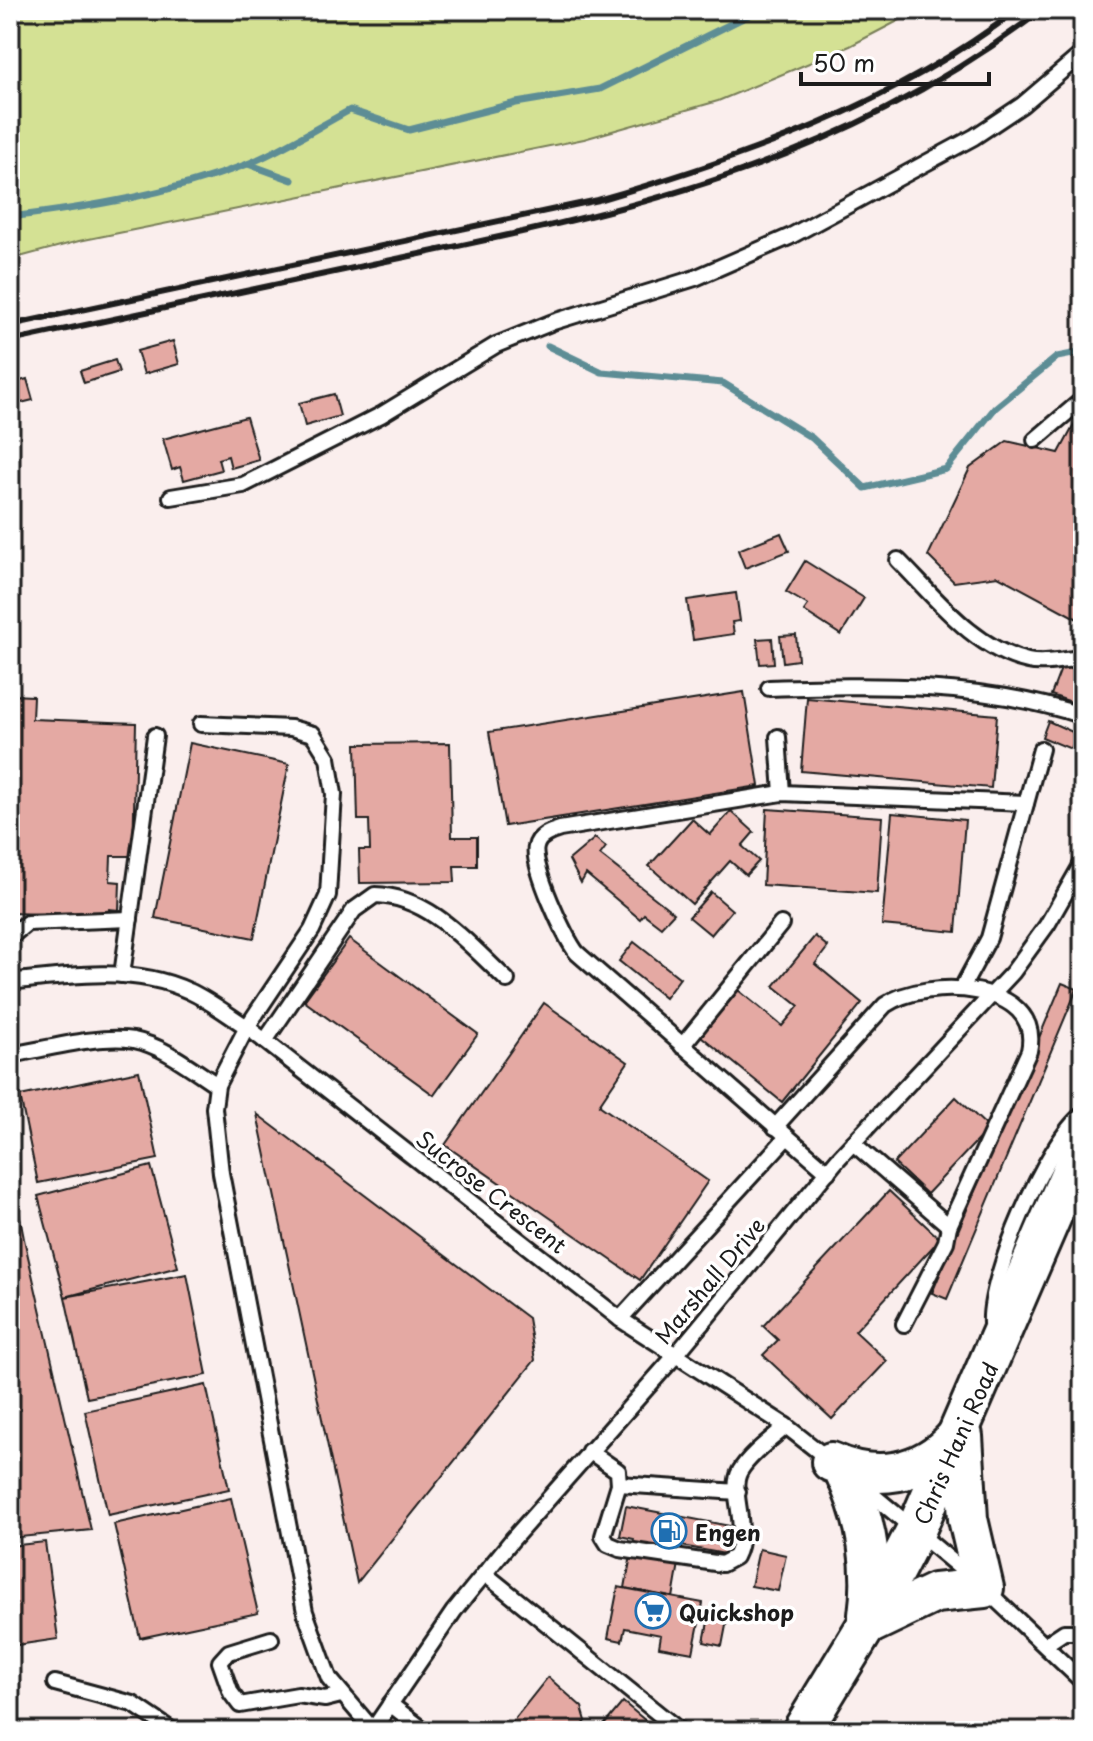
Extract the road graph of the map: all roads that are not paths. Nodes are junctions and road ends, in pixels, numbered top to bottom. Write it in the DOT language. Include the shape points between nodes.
graph roads {
  1 [pos="1083,53"];
  2 [pos="1083,399"];
  3 [pos="1035,440"];
  4 [pos="171,497"];
  5 [pos="898,560"];
  6 [pos="1083,658"];
  7 [pos="769,688"];
  8 [pos="1083,716"];
  9 [pos="201,724"];
  10 [pos="155,736"];
  11 [pos="778,737"];
  12 [pos="1041,749"];
  13 [pos="782,793"];
  14 [pos="1026,803"];
  15 [pos="1083,862"];
  16 [pos="130,919"];
  17 [pos="781,924"];
  18 [pos="10,937"];
  19 [pos="122,975"];
  20 [pos="507,980"];
  21 [pos="10,982"];
  22 [pos="962,988"];
  23 [pos="993,994"];
  24 [pos="247,1027"];
  25 [pos="265,1041"];
  26 [pos="682,1046"];
  27 [pos="10,1055"];
  28 [pos="217,1085"];
  29 [pos="1083,1114"];
  30 [pos="775,1127"];
  31 [pos="787,1137"];
  32 [pos="853,1143"];
  33 [pos="1083,1144"];
  34 [pos="828,1172"];
  35 [pos="949,1226"];
  36 [pos="620,1319"];
  37 [pos="904,1324"];
  38 [pos="997,1346"];
  39 [pos="675,1356"];
  40 [pos="963,1425"];
  41 [pos="786,1426"];
  42 [pos="589,1451"];
  43 [pos="838,1467"];
  44 [pos="619,1484"];
  45 [pos="738,1492"];
  46 [pos="916,1530"];
  47 [pos="485,1574"];
  48 [pos="984,1588"];
  49 [pos="866,1626"];
  50 [pos="1083,1632"];
  51 [pos="271,1639"];
  52 [pos="1046,1644"];
  53 [pos="1083,1682"];
  54 [pos="55,1683"];
  55 [pos="341,1695"];
  56 [pos="390,1704"];
  57 [pos="373,1730"];
  58 [pos="173,1731"];
  59 [pos="425,1731"];
  60 [pos="680,1731"];
  61 [pos="802,1731"];
  1 -- 4 [label="lane" via="974,137 789,237 695,278 496,345 381,415 243,485"];
  2 -- 3 [label="lane"];
  5 -- 6 [label="lane" via="974,634 1003,652 1030,662"];
  7 -- 8 [label="lane" via="882,684 976,692"];
  9 -- 24 [label="lane" via="291,728 313,734 328,758 334,794 328,895 312,930"];
  10 -- 16 [label="lane"];
  11 -- 13 [label="lane"];
  12 -- 14 [label="lane"];
  13 -- 14 [label="lane"];
  13 -- 26 [label="lane" via="560,829 538,841 534,850 566,940"];
  14 -- 22 [label="lane" via="989,938"];
  15 -- 23 [label="lane, Marshall Drive" via="1047,925"];
  16 -- 18 [label="lane" via="27,923"];
  16 -- 19 [label="lane"];
  17 -- 26 [label="lane"];
  19 -- 21 [label="lane, Sucrose Crescent"];
  19 -- 24 [label="lane, Sucrose Crescent" via="188,990"];
  20 -- 25 [label="lane" via="441,919 410,901 375,895 354,910"];
  22 -- 23 [label="lane"];
  22 -- 30 [label="lane" via="916,990 885,1005"];
  23 -- 32 [label="lane, Marshall Drive"];
  23 -- 35 [label="lane" via="1024,1016 1033,1034"];
  24 -- 25 [label="lane, Sucrose Crescent"];
  24 -- 28 [label="lane"];
  25 -- 36 [label="lane, Sucrose Crescent"];
  26 -- 30 [label="lane"];
  27 -- 28 [label="lane" via="134,1040 160,1049"];
  28 -- 55 [label="lane" via="214,1108 221,1173 299,1581 317,1652"];
  29 -- 38 [label="lane" via="1059,1139 1012,1239 993,1303"];
  30 -- 31 [label="lane"];
  31 -- 34 [label="lane"];
  31 -- 36 [label="lane"];
  32 -- 34 [label="lane, Marshall Drive"];
  32 -- 35 [label="lane"];
  33 -- 38 [label="main road, Chris Hani Road"];
  34 -- 39 [label="lane, Marshall Drive"];
  35 -- 37 [label="lane"];
  36 -- 39 [label="lane, Sucrose Crescent"];
  38 -- 40 [label="main road, Chris Hani Road"];
  39 -- 41 [label="lane, Sucrose Crescent"];
  39 -- 42 [label="lane, Marshall Drive"];
  40 -- 43 [label="main road" via="941,1452 910,1469 877,1474"];
  40 -- 46 [label="main road, Chris Hani Road"];
  40 -- 48 [label="main road" via="964,1492"];
  41 -- 43 [label="lane, Sucrose Crescent"];
  41 -- 45 [label="lane" via="740,1470"];
  42 -- 44 [label="lane" via="611,1463"];
  42 -- 47 [label="lane, Marshall Drive"];
  43 -- 46 [label="lane, Sucrose Crescent"];
  43 -- 49 [label="main road" via="863,1520 868,1545"];
  44 -- 45 [label="lane"];
  44 -- 45 [label="lane" via="605,1523 608,1544 722,1564 735,1557 740,1546"];
  46 -- 48 [label="lane, Sucrose Crescent"];
  46 -- 49 [label="main road, Chris Hani Road"];
  47 -- 56 [label="lane, Marshall Drive"];
  47 -- 60 [label="lane"];
  48 -- 49 [label="main road" via="935,1593"];
  48 -- 52 [label="lane, Sucrose Crescent"];
  49 -- 61 [label="main road, Chris Hani Road"];
  50 -- 52 [label="lane" via="1064,1632"];
  51 -- 55 [label="lane" via="229,1652 220,1662 240,1705 298,1695"];
  52 -- 53 [label="lane, Sucrose Crescent"];
  54 -- 58 [label="lane" via="133,1704"];
  55 -- 57 [label="lane"];
  56 -- 57 [label="lane, Marshall Drive"];
  56 -- 59 [label="lane"];
}
